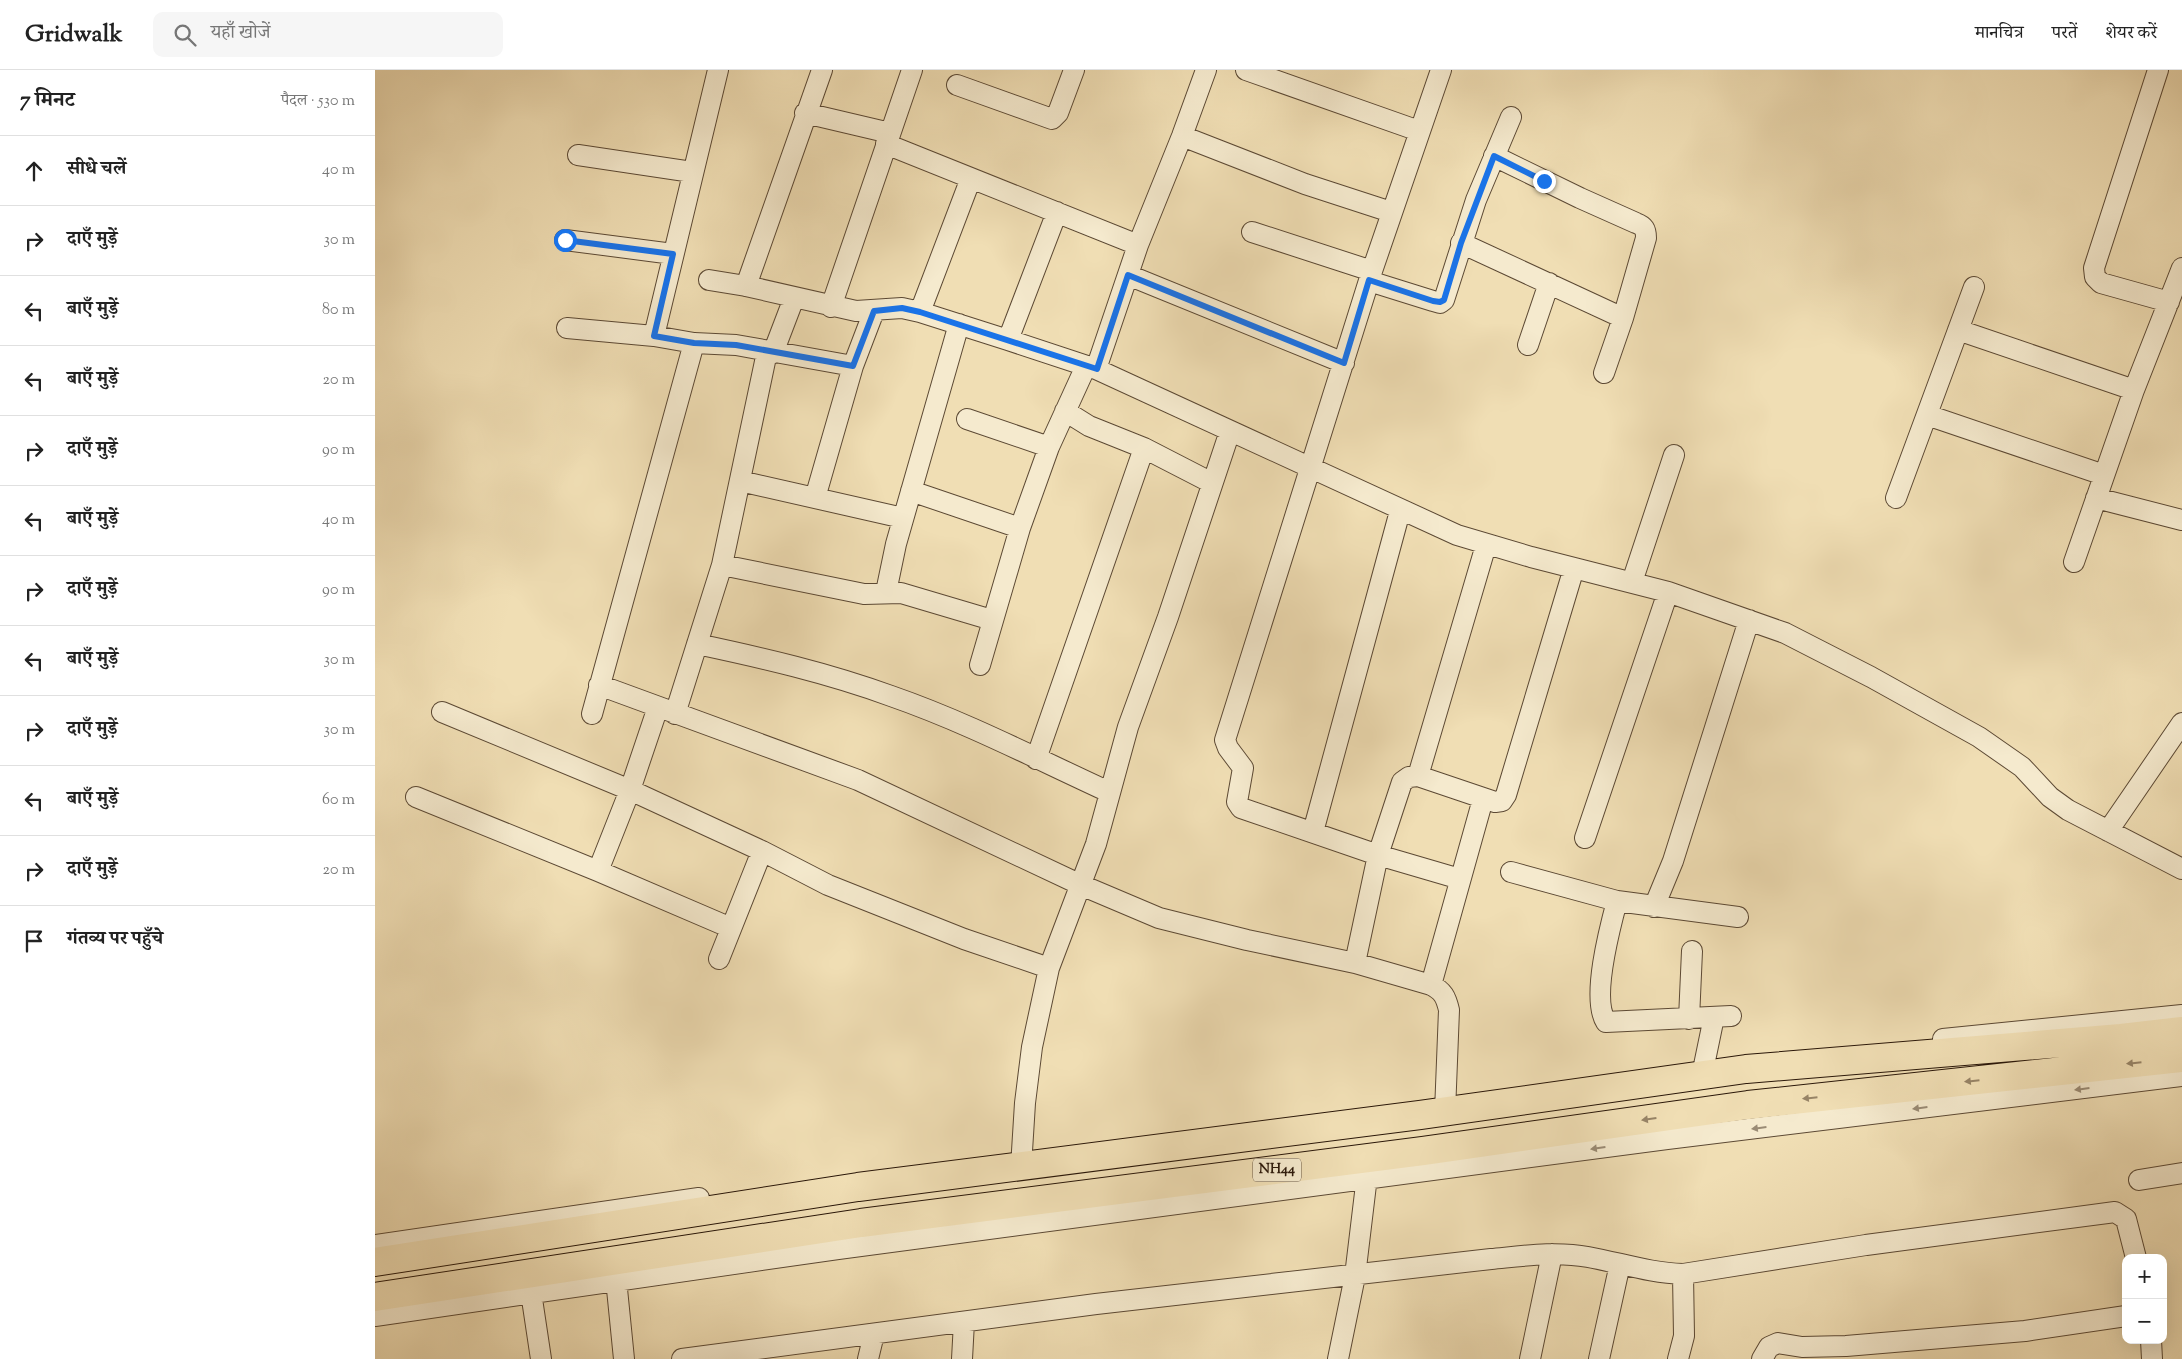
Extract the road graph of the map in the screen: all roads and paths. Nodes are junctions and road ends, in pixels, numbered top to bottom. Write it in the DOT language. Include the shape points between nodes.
graph roads {
  1 [pos="718,70"];
  2 [pos="822,70"];
  3 [pos="912,70"];
  4 [pos="1074,70"];
  5 [pos="1206,70"];
  6 [pos="1246,70"];
  7 [pos="1441,70"];
  8 [pos="2158,70"];
  9 [pos="957,85"];
  10 [pos="805,113"];
  11 [pos="1511,117"];
  12 [pos="1419,131"];
  13 [pos="1182,136"];
  14 [pos="888,139"];
  15 [pos="578,156"];
  16 [pos="1494,156"];
  17 [pos="692,172"];
  18 [pos="971,178"];
  19 [pos="1057,212"];
  20 [pos="1391,212"];
  21 [pos="1252,232"];
  22 [pos="565,240"];
  23 [pos="1461,243"];
  24 [pos="1138,245"];
  25 [pos="673,254"];
  26 [pos="2182,268"];
  27 [pos="1128,275"];
  28 [pos="1370,276"];
  29 [pos="709,280"];
  30 [pos="1549,283"];
  31 [pos="746,286"];
  32 [pos="1974,287"];
  33 [pos="794,298"];
  34 [pos="2169,302"];
  35 [pos="831,307"];
  36 [pos="874,311"];
  37 [pos="920,312"];
  38 [pos="1623,318"];
  39 [pos="959,324"];
  40 [pos="567,328"];
  41 [pos="1959,330"];
  42 [pos="654,336"];
  43 [pos="1008,340"];
  44 [pos="694,343"];
  45 [pos="1528,345"];
  46 [pos="770,352"];
  47 [pos="1344,363"];
  48 [pos="853,366"];
  49 [pos="1091,368"];
  50 [pos="1604,373"];
  51 [pos="2134,390"];
  52 [pos="1065,411"];
  53 [pos="1927,415"];
  54 [pos="967,419"];
  55 [pos="1230,431"];
  56 [pos="1049,447"];
  57 [pos="1144,448"];
  58 [pos="1674,455"];
  59 [pos="1309,468"];
  60 [pos="2104,474"];
  61 [pos="740,481"];
  62 [pos="1212,483"];
  63 [pos="911,492"];
  64 [pos="815,498"];
  65 [pos="1896,498"];
  66 [pos="2096,498"];
  67 [pos="1400,511"];
  68 [pos="903,518"];
  69 [pos="2182,520"];
  70 [pos="1020,528"];
  71 [pos="1487,545"];
  72 [pos="2074,562"];
  73 [pos="721,566"];
  74 [pos="1574,568"];
  75 [pos="1633,582"];
  76 [pos="886,592"];
  77 [pos="1668,592"];
  78 [pos="992,620"];
  79 [pos="1749,620"];
  80 [pos="697,644"];
  81 [pos="980,665"];
  82 [pos="599,686"];
  83 [pos="667,710"];
  84 [pos="442,712"];
  85 [pos="592,714"];
  86 [pos="2182,723"];
  87 [pos="1035,758"];
  88 [pos="1418,776"];
  89 [pos="630,790"];
  90 [pos="1109,792"];
  91 [pos="416,796"];
  92 [pos="1483,799"];
  93 [pos="2108,831"];
  94 [pos="1313,832"];
  95 [pos="1585,838"];
  96 [pos="762,850"];
  97 [pos="1378,855"];
  98 [pos="2182,870"];
  99 [pos="598,871"];
  100 [pos="1511,872"];
  101 [pos="1460,879"];
  102 [pos="1081,885"];
  103 [pos="1617,901"];
  104 [pos="1654,906"];
  105 [pos="1739,917"];
  106 [pos="731,928"];
  107 [pos="1692,951"];
  108 [pos="719,959"];
  109 [pos="1355,963"];
  110 [pos="1049,968"];
  111 [pos="1431,985"];
  112 [pos="2182,1015"];
  113 [pos="1689,1019"];
  114 [pos="2182,1031"];
  115 [pos="2182,1058"];
  116 [pos="1703,1070"];
  117 [pos="2182,1076"];
  118 [pos="1445,1106"];
  119 [pos="1022,1159"];
  120 [pos="1368,1168"];
  121 [pos="2182,1173"];
  122 [pos="2139,1180"];
  123 [pos="375,1245"];
  124 [pos="1552,1254"];
  125 [pos="2135,1254"];
  126 [pos="375,1262"];
  127 [pos="1620,1264"];
  128 [pos="615,1270"];
  129 [pos="1683,1274"];
  130 [pos="1355,1276"];
  131 [pos="530,1283"];
  132 [pos="375,1297"];
  133 [pos="375,1316"];
  134 [pos="2122,1317"];
  135 [pos="964,1322"];
  136 [pos="874,1334"];
  137 [pos="2151,1344"];
  138 [pos="1845,1352"];
  139 [pos="541,1359"];
  140 [pos="624,1359"];
  141 [pos="682,1359"];
  142 [pos="868,1359"];
  143 [pos="962,1359"];
  144 [pos="1338,1359"];
  145 [pos="1530,1359"];
  146 [pos="1599,1359"];
  147 [pos="1678,1359"];
  148 [pos="1762,1359"];
  149 [pos="2152,1359"];
  1 -- 17 [label="street"];
  2 -- 10 [label="street"];
  3 -- 14 [label="street"];
  4 -- 9 [label="street" via="1058,114 1052,119"];
  5 -- 13 [label="street"];
  6 -- 12 [label="street"];
  7 -- 12 [label="street"];
  8 -- 34 [label="street" via="2093,268 2101,283"];
  10 -- 14 [label="street"];
  10 -- 31 [label="street"];
  11 -- 16 [label="street"];
  12 -- 20 [label="street"];
  13 -- 20 [label="street" via="1305,184"];
  13 -- 24 [label="street"];
  14 -- 18 [label="street"];
  14 -- 35 [label="street"];
  15 -- 17 [label="street"];
  16 -- 23 [label="street"];
  16 -- 38 [label="street" via="1643,226 1646,238"];
  17 -- 25 [label="street"];
  18 -- 19 [label="street"];
  18 -- 37 [label="street"];
  19 -- 24 [label="street"];
  19 -- 43 [label="street"];
  20 -- 28 [label="street"];
  21 -- 28 [label="street"];
  22 -- 25 [label="street"];
  23 -- 28 [label="street" via="1447,294 1440,302"];
  23 -- 30 [label="street"];
  24 -- 27 [label="street"];
  25 -- 42 [label="street"];
  26 -- 34 [label="street"];
  27 -- 47 [label="street"];
  27 -- 49 [label="street"];
  28 -- 47 [label="street"];
  29 -- 31 [label="street"];
  30 -- 38 [label="street"];
  30 -- 45 [label="street"];
  31 -- 33 [label="street"];
  32 -- 41 [label="street"];
  33 -- 35 [label="street"];
  33 -- 46 [label="street"];
  34 -- 51 [label="street"];
  35 -- 36 [label="street"];
  36 -- 37 [label="street" via="902,308"];
  36 -- 48 [label="street"];
  37 -- 39 [label="street"];
  38 -- 50 [label="street"];
  39 -- 43 [label="street"];
  39 -- 63 [label="street"];
  40 -- 42 [label="street"];
  41 -- 51 [label="street"];
  41 -- 53 [label="street"];
  42 -- 44 [label="street"];
  43 -- 49 [label="street"];
  44 -- 46 [label="street" via="736,345"];
  44 -- 82 [label="street"];
  46 -- 48 [label="street"];
  46 -- 61 [label="street"];
  47 -- 59 [label="street"];
  48 -- 64 [label="street"];
  49 -- 52 [label="street"];
  49 -- 55 [label="street"];
  51 -- 60 [label="street"];
  52 -- 56 [label="street"];
  52 -- 57 [label="street" via="1089,426"];
  53 -- 60 [label="street"];
  53 -- 65 [label="street"];
  54 -- 56 [label="street"];
  55 -- 59 [label="street"];
  55 -- 62 [label="street"];
  56 -- 70 [label="street"];
  57 -- 62 [label="street"];
  57 -- 87 [label="street"];
  58 -- 75 [label="street"];
  59 -- 67 [label="street"];
  59 -- 94 [label="street" via="1225,740 1243,768 1237,802 1241,808"];
  60 -- 66 [label="street"];
  61 -- 64 [label="street"];
  61 -- 73 [label="street"];
  62 -- 90 [label="street" via="1128,727"];
  63 -- 68 [label="street"];
  63 -- 70 [label="street"];
  64 -- 68 [label="street"];
  66 -- 69 [label="street"];
  66 -- 72 [label="street"];
  67 -- 71 [label="street"];
  67 -- 94 [label="street"];
  68 -- 76 [label="street"];
  70 -- 78 [label="street"];
  71 -- 74 [label="street"];
  71 -- 88 [label="street"];
  73 -- 76 [label="street" via="864,594"];
  73 -- 80 [label="street"];
  74 -- 75 [label="street"];
  74 -- 92 [label="street" via="1506,795 1502,801"];
  75 -- 77 [label="street"];
  76 -- 78 [label="street" via="901,593"];
  77 -- 79 [label="street"];
  77 -- 95 [label="street"];
  78 -- 81 [label="street"];
  79 -- 93 [label="street" via="1785,633 1871,677 1979,738 2023,767 2050,797 2068,810"];
  79 -- 104 [label="street" via="1673,862"];
  80 -- 83 [label="street"];
  80 -- 87 [label="street" via="779,662 892,696"];
  82 -- 83 [label="street"];
  82 -- 85 [label="street"];
  83 -- 89 [label="street"];
  83 -- 102 [label="street" via="858,780"];
  84 -- 89 [label="street"];
  86 -- 93 [label="street"];
  87 -- 90 [label="street"];
  88 -- 92 [label="street"];
  88 -- 97 [label="street" via="1409,777 1398,790"];
  89 -- 96 [label="street"];
  89 -- 99 [label="street"];
  90 -- 102 [label="street" via="1096,844"];
  91 -- 99 [label="street"];
  92 -- 101 [label="street"];
  93 -- 98 [label="street"];
  94 -- 97 [label="street"];
  96 -- 106 [label="street"];
  96 -- 110 [label="street" via="828,885 964,939"];
  97 -- 101 [label="street"];
  97 -- 109 [label="street"];
  99 -- 106 [label="street"];
  100 -- 103 [label="street"];
  101 -- 111 [label="street"];
  102 -- 109 [label="street" via="1159,918"];
  102 -- 110 [label="street"];
  103 -- 104 [label="street"];
  103 -- 113 [label="street" via="1605,949 1602,1015 1607,1022 1614,1024"];
  104 -- 105 [label="street"];
  106 -- 108 [label="street"];
  107 -- 113 [label="street"];
  109 -- 111 [label="street"];
  110 -- 119 [label="street" via="1032,1047"];
  111 -- 118 [label="street" via="1441,990 1449,1010"];
  112 -- 116 [label="street"];
  113 -- 116 [label="street" via="1723,1017"];
  114 -- 116 [label="highway, NH44"];
  115 -- 120 [label="highway, NH44, one-way" via="1748,1105"];
  116 -- 118 [label="highway, NH44"];
  117 -- 120 [label="street, one-way" via="1667,1139"];
  118 -- 119 [label="highway, NH44"];
  119 -- 123 [label="street"];
  119 -- 126 [label="highway, NH44"];
  120 -- 128 [label="highway, NH44" via="861,1222"];
  120 -- 130 [label="street"];
  121 -- 122 [label="street"];
  124 -- 127 [label="street" via="1587,1256"];
  124 -- 130 [label="street"];
  124 -- 145 [label="street"];
  125 -- 129 [label="street" via="2126,1219 2115,1212"];
  127 -- 129 [label="street" via="1659,1274"];
  127 -- 146 [label="street"];
  128 -- 131 [label="highway, NH44"];
  128 -- 140 [label="street"];
  129 -- 147 [label="street" via="1684,1336"];
  130 -- 135 [label="street"];
  130 -- 144 [label="street"];
  131 -- 132 [label="highway, NH44"];
  131 -- 133 [label="street"];
  131 -- 139 [label="street"];
  134 -- 138 [label="street"];
  135 -- 136 [label="street"];
  135 -- 143 [label="street"];
  136 -- 141 [label="street"];
  136 -- 142 [label="street"];
  137 -- 149 [label="street"];
  138 -- 148 [label="street" via="1778,1343 1769,1347"];
}
